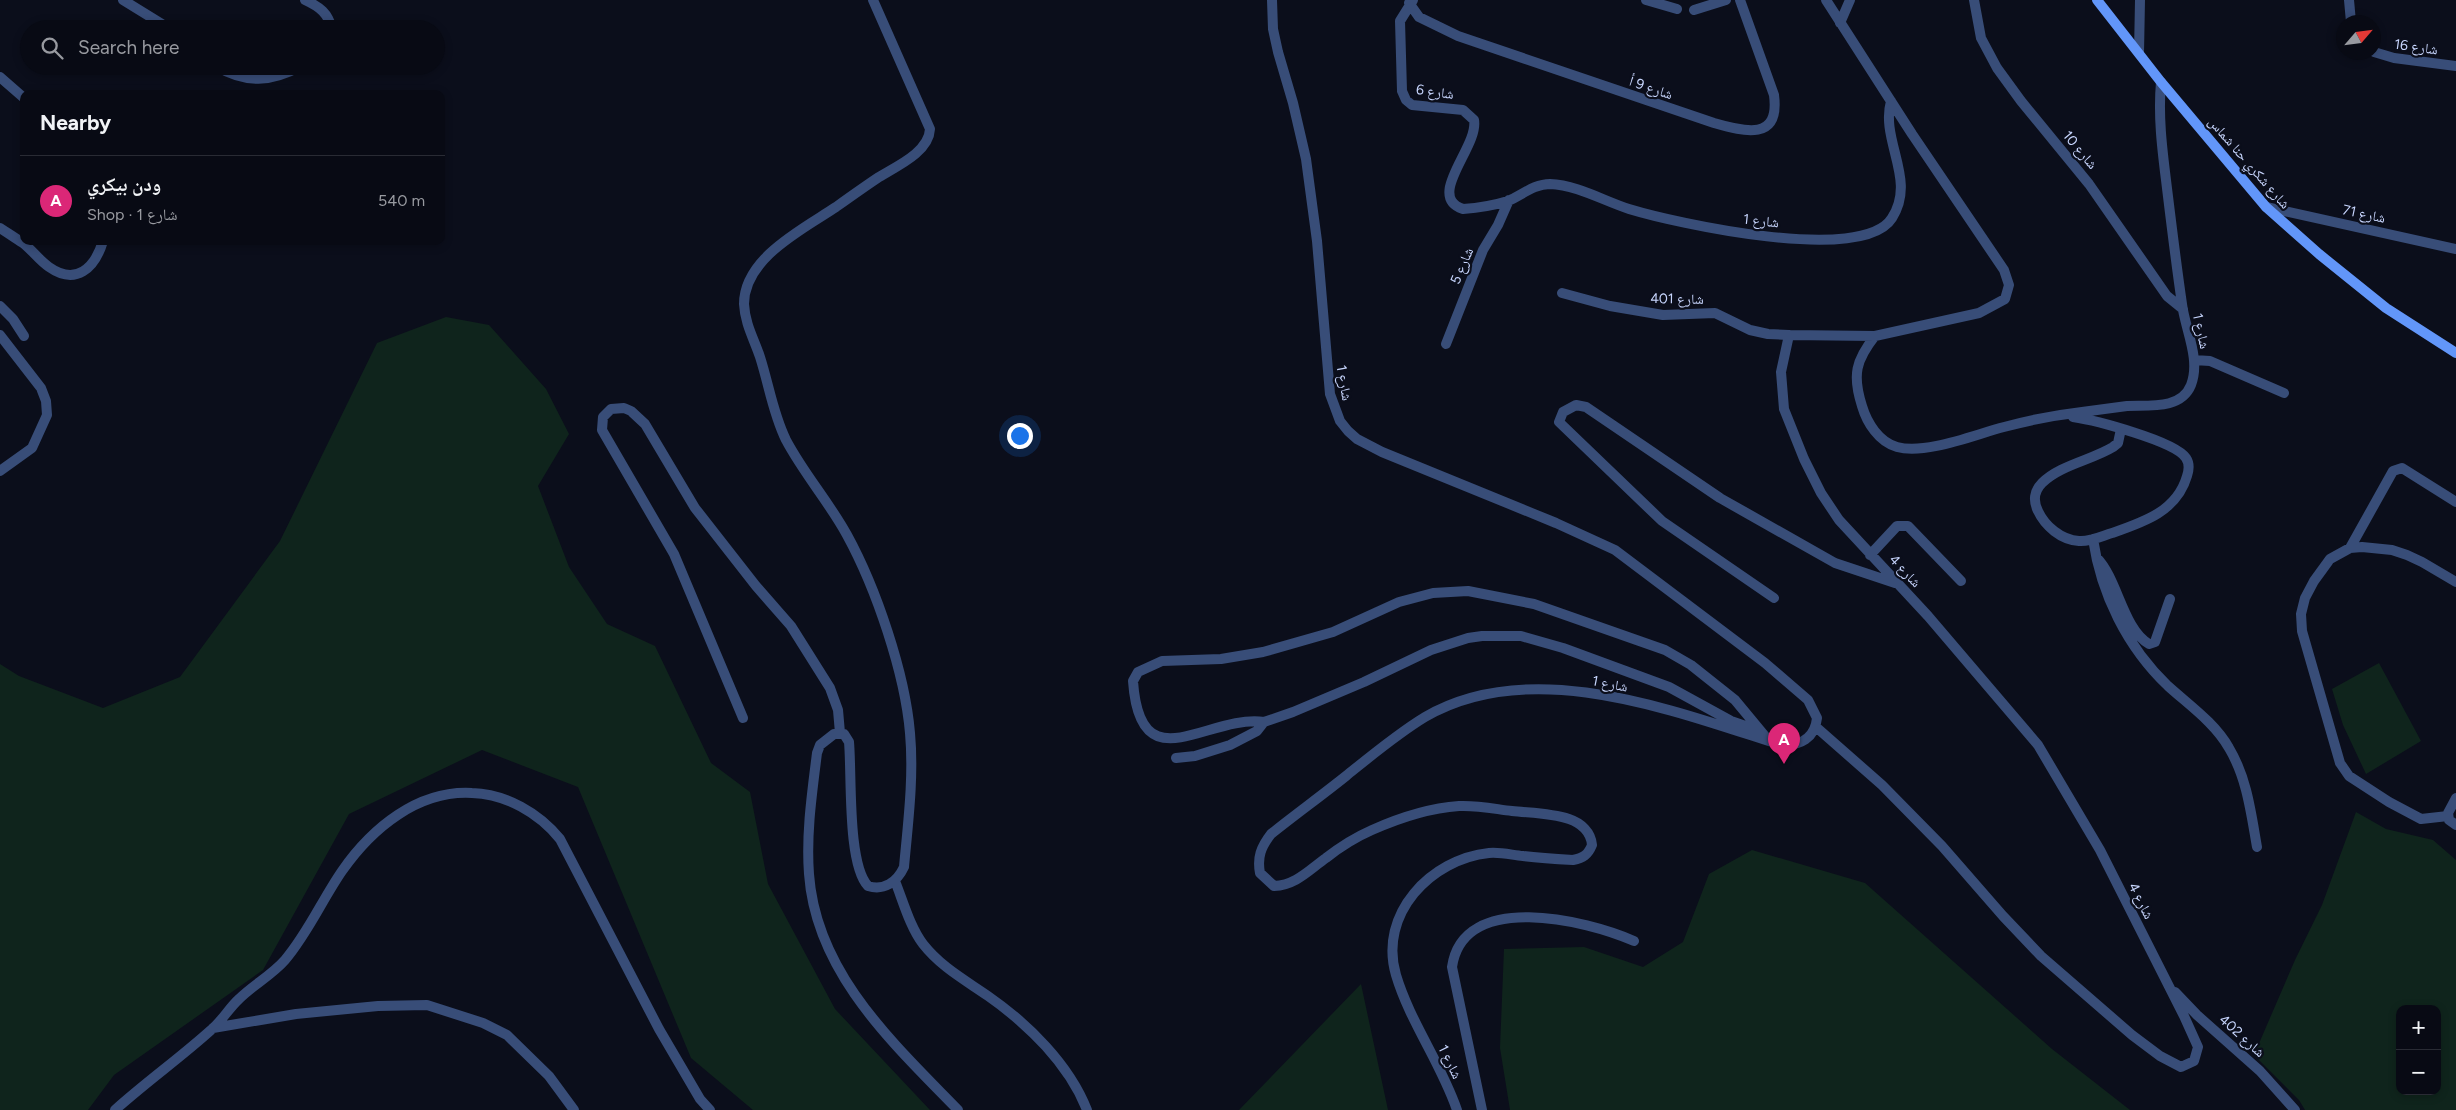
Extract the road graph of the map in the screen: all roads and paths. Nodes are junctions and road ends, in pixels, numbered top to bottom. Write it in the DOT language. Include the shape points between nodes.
graph roads {
  1 [pos="123,0"];
  2 [pos="305,0"];
  3 [pos="873,0"];
  4 [pos="1272,0"];
  5 [pos="1646,0"];
  6 [pos="1726,0"];
  7 [pos="1740,0"];
  8 [pos="1826,0"];
  9 [pos="1850,0"];
  10 [pos="1974,0"];
  11 [pos="2097,0"];
  12 [pos="2140,0"];
  13 [pos="2349,0"];
  14 [pos="1411,2"];
  15 [pos="1677,9"];
  16 [pos="1694,10"];
  17 [pos="2350,15"];
  18 [pos="155,20"];
  19 [pos="330,20"];
  20 [pos="1840,23"];
  21 [pos="2139,53"];
  22 [pos="2381,54"];
  23 [pos="2456,66"];
  24 [pos="233,75"];
  25 [pos="284,75"];
  26 [pos="0,77"];
  27 [pos="2161,82"];
  28 [pos="20,93"];
  29 [pos="1891,101"];
  30 [pos="1509,200"];
  31 [pos="2266,207"];
  32 [pos="0,228"];
  33 [pos="20,241"];
  34 [pos="25,245"];
  35 [pos="101,245"];
  36 [pos="2456,249"];
  37 [pos="1562,294"];
  38 [pos="0,306"];
  39 [pos="2182,309"];
  40 [pos="0,335"];
  41 [pos="1789,335"];
  42 [pos="24,336"];
  43 [pos="1875,336"];
  44 [pos="1446,344"];
  45 [pos="2456,353"];
  46 [pos="2194,360"];
  47 [pos="2284,393"];
  48 [pos="2061,414"];
  49 [pos="2121,429"];
  50 [pos="0,471"];
  51 [pos="2456,502"];
  52 [pos="2093,539"];
  53 [pos="2350,548"];
  54 [pos="1870,554"];
  55 [pos="2095,557"];
  56 [pos="1961,581"];
  57 [pos="2456,582"];
  58 [pos="1899,584"];
  59 [pos="1774,598"];
  60 [pos="2170,599"];
  61 [pos="743,718"];
  62 [pos="1264,722"];
  63 [pos="1816,726"];
  64 [pos="1763,732"];
  65 [pos="840,733"];
  66 [pos="1769,741"];
  67 [pos="1176,758"];
  68 [pos="2456,798"];
  69 [pos="2448,816"];
  70 [pos="2456,825"];
  71 [pos="2257,847"];
  72 [pos="895,881"];
  73 [pos="1634,941"];
  74 [pos="2168,984"];
  75 [pos="213,1028"];
  76 [pos="116,1110"];
  77 [pos="574,1110"];
  78 [pos="710,1110"];
  79 [pos="958,1110"];
  80 [pos="1087,1110"];
  81 [pos="1457,1110"];
  82 [pos="1482,1110"];
  83 [pos="2295,1110"];
  1 -- 18 [label="street"];
  2 -- 19 [label="street" via="320,7"];
  3 -- 72 [label="street" via="930,129 926,143 901,164 800,230 767,256 746,288 744,302 750,336 759,354 779,425 855,551 898,669 910,732 910,779 904,867"];
  4 -- 63 [label="street, شارع 1" via="1273,29 1306,159 1317,241 1330,394 1340,421 1357,439 1382,452 1615,550 1720,628 1808,700 1817,718"];
  5 -- 15 [label="street"];
  6 -- 16 [label="street"];
  7 -- 14 [label="street, شارع 9 أ" via="1776,108 1770,123 1752,131 1714,123 1458,36 1419,17"];
  8 -- 20 [label="street"];
  9 -- 20 [label="street"];
  10 -- 39 [label="street, شارع 10" via="1981,38 1997,68 2089,184 2168,296"];
  11 -- 21 [label="street, شارع شكري حنا شماس"];
  12 -- 21 [label="street"];
  13 -- 17 [label="street"];
  14 -- 30 [label="street, شارع 6" via="1400,21 1402,91 1406,100 1418,106 1463,110 1474,120 1474,134 1451,181 1450,197 1454,204 1464,209"];
  20 -- 29 [label="street"];
  21 -- 27 [label="street, شارع شكري حنا شماس"];
  22 -- 23 [label="street, شارع 16"];
  24 -- 25 [label="street" via="256,80"];
  26 -- 28 [label="street"];
  27 -- 31 [label="street, شارع شكري حنا شماس"];
  27 -- 39 [label="street, شارع 1" via="2162,143"];
  29 -- 30 [label="street, شارع 1" via="1888,118 1902,191 1892,220 1870,234 1829,238 1751,236 1668,220 1549,184"];
  29 -- 43 [label="street, شارع 401" via="2004,270 2009,285 2005,299 1979,313"];
  30 -- 44 [label="street, شارع 5" via="1483,250"];
  31 -- 36 [label="street, شارع 71"];
  31 -- 45 [label="street, شارع شكري حنا شماس" via="2380,303"];
  32 -- 33 [label="street"];
  34 -- 35 [label="street" via="50,268 66,274 79,273 92,266"];
  37 -- 41 [label="street, شارع 401" via="1663,315 1715,314 1750,330"];
  38 -- 42 [label="street"];
  39 -- 46 [label="street, شارع 1"];
  40 -- 50 [label="street" via="41,388 47,416 32,448"];
  41 -- 43 [label="street, شارع 401"];
  41 -- 54 [label="street, شارع 4" via="1781,372 1787,421 1831,508"];
  43 -- 48 [label="street" via="1860,356 1858,393 1868,423 1891,444 1910,448 1927,446"];
  46 -- 47 [label="street" via="2210,361"];
  46 -- 48 [label="street, شارع 1" via="2191,385 2175,401 2160,406 2127,406"];
  48 -- 49 [label="street"];
  49 -- 52 [label="street" via="2118,443 2113,447 2047,479 2035,495 2042,519 2058,534 2080,541"];
  49 -- 52 [label="street" via="2179,451 2187,459 2189,469 2184,488 2166,509 2147,521"];
  51 -- 53 [label="street" via="2398,468"];
  52 -- 55 [label="street"];
  53 -- 57 [label="street" via="2392,550 2422,562"];
  53 -- 69 [label="street" via="2330,559 2305,598 2301,614 2308,654 2340,762 2349,776 2420,818"];
  54 -- 56 [label="street" via="1897,526 1908,526"];
  54 -- 58 [label="street, شارع 4"];
  55 -- 60 [label="street" via="2108,573 2135,628 2149,644 2156,642 2159,636"];
  55 -- 71 [label="street" via="2105,590 2132,644 2156,674 2204,718 2228,746 2243,779"];
  58 -- 59 [label="street" via="1835,563 1810,549 1720,498 1586,407 1576,405 1563,412 1560,422 1662,521"];
  58 -- 74 [label="street, شارع 4" via="2038,745 2100,850"];
  61 -- 65 [label="street" via="674,554 602,430 603,417 611,409 631,411 644,424 696,508 791,626 830,688 838,710"];
  62 -- 64 [label="street" via="1438,648 1468,638 1501,636 1541,640 1643,676 1731,721"];
  62 -- 64 [label="street" via="1242,720 1188,737 1157,738 1141,717 1133,681 1138,672 1162,660 1221,659 1263,652 1332,632 1400,602 1433,593 1468,590 1534,604 1665,650 1716,683"];
  62 -- 67 [label="street" via="1251,735 1230,745 1195,756"];
  63 -- 66 [label="street, شارع 1" via="1812,734 1796,744 1781,745"];
  63 -- 74 [label="street, شارع 4" via="1882,785 1942,846 2041,956 2132,1035 2181,1067 2194,1061 2198,1047"];
  64 -- 66 [label="street"];
  65 -- 72 [label="street" via="849,742 853,833 862,878 874,888 882,888"];
  65 -- 79 [label="street" via="820,745 812,789 808,828 809,874 818,923 830,954 850,988 893,1043"];
  66 -- 81 [label="street, شارع 1" via="1662,708 1568,690 1538,688 1495,692 1426,716 1264,842 1258,862 1260,873 1274,886 1286,885 1302,877 1372,830 1410,816 1444,809 1475,806 1546,815 1568,819 1588,832 1592,845 1589,853 1573,860 1490,853 1457,861 1429,878 1407,900 1400,914 1392,940 1395,973"];
  68 -- 69 [label="street"];
  69 -- 70 [label="street"];
  72 -- 80 [label="street" via="923,944 952,973 1011,1014 1040,1040 1068,1074"];
  73 -- 82 [label="street" via="1600,929 1523,917 1505,918 1473,930 1465,937 1458,946 1452,967"];
  74 -- 83 [label="street, شارع 402" via="2197,1015 2260,1071"];
  75 -- 76 [label="street"];
  75 -- 77 [label="street" via="362,1007 427,1006 483,1022 506,1035 548,1076"];
  75 -- 78 [label="street" via="239,998 286,960 342,871 379,828 428,799 464,792 488,794 529,811 543,820 560,839 659,1029 695,1091"];
}
